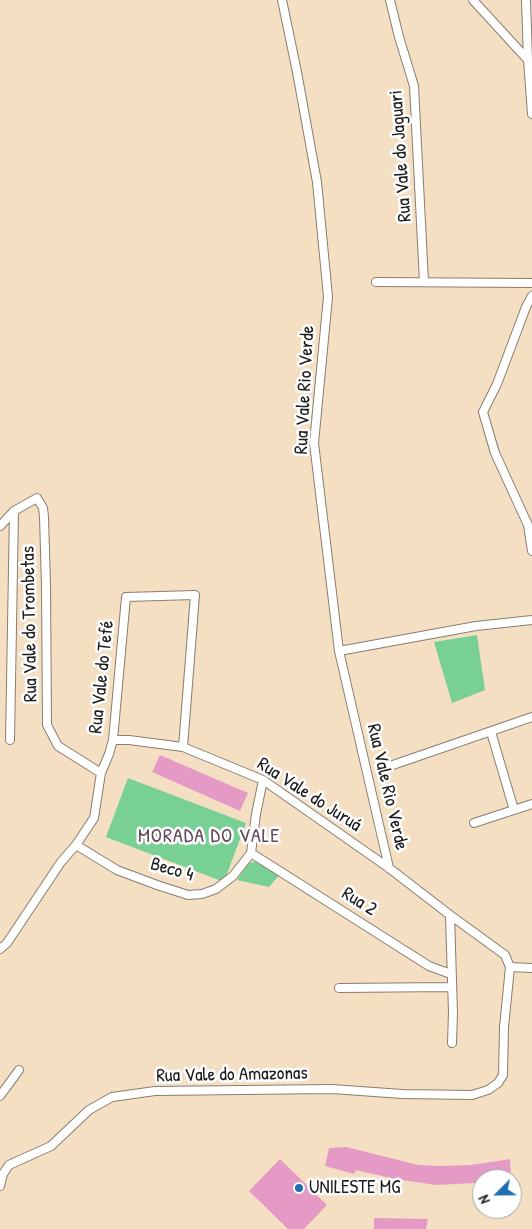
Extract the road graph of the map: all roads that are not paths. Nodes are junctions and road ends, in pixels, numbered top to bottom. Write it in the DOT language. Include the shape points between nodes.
graph roads {
  1 [pos="282,0"];
  2 [pos="390,0"];
  3 [pos="473,0"];
  4 [pos="526,0"];
  5 [pos="528,60"];
  6 [pos="532,114"];
  7 [pos="376,282"];
  8 [pos="424,282"];
  9 [pos="532,282"];
  10 [pos="532,296"];
  11 [pos="14,511"];
  12 [pos="0,526"];
  13 [pos="532,551"];
  14 [pos="532,620"];
  15 [pos="339,651"];
  16 [pos="532,717"];
  17 [pos="492,732"];
  18 [pos="10,740"];
  19 [pos="113,740"];
  20 [pos="183,746"];
  21 [pos="387,767"];
  22 [pos="100,773"];
  23 [pos="263,780"];
  24 [pos="532,804"];
  25 [pos="514,810"];
  26 [pos="474,823"];
  27 [pos="76,845"];
  28 [pos="251,853"];
  29 [pos="389,868"];
  30 [pos="450,915"];
  31 [pos="0,949"];
  32 [pos="510,968"];
  33 [pos="532,968"];
  34 [pos="451,974"];
  35 [pos="452,987"];
  36 [pos="339,988"];
  37 [pos="452,1044"];
  38 [pos="20,1070"];
  39 [pos="0,1096"];
  40 [pos="0,1186"];
  1 -- 15 [label="street, Rua Vale Rio Verde" via="317,182 328,297 314,443"];
  2 -- 8 [label="street, Rua Vale do Jaguari" via="414,86"];
  3 -- 5 [label="street"];
  4 -- 5 [label="street"];
  5 -- 6 [label="street"];
  7 -- 8 [label="street"];
  8 -- 9 [label="street"];
  10 -- 13 [label="street" via="483,412 495,453 528,525"];
  11 -- 12 [label="street, Rua Vale do Trombetas"];
  11 -- 18 [label="street"];
  11 -- 22 [label="street, Rua Vale do Trombetas" via="38,498 43,508 47,725 58,746"];
  14 -- 15 [label="street" via="476,626"];
  15 -- 29 [label="street, Rua Vale Rio Verde"];
  16 -- 17 [label="street"];
  17 -- 21 [label="street"];
  17 -- 25 [label="street"];
  19 -- 20 [label="street, Rua Vale do Juruá"];
  19 -- 20 [label="street, Rua Vale do Tefé" via="126,597 195,595"];
  19 -- 22 [label="street, Rua Vale do Tefé"];
  20 -- 23 [label="street, Rua Vale do Juruá"];
  22 -- 27 [label="street, Rua Vale do Tefé" via="94,818"];
  23 -- 28 [label="street"];
  23 -- 29 [label="street, Rua Vale do Juruá"];
  24 -- 25 [label="street"];
  25 -- 26 [label="street"];
  27 -- 28 [label="street, Beco 4" via="118,870 188,895 216,889 233,876"];
  27 -- 31 [label="street, Rua Vale do Tefé"];
  28 -- 34 [label="street, Rua 2" via="429,966"];
  29 -- 30 [label="street, Rua Vale do Juruá"];
  30 -- 32 [label="street, Rua Vale do Juruá" via="505,955"];
  30 -- 34 [label="street"];
  32 -- 33 [label="street"];
  32 -- 40 [label="street, Rua Vale do Amazonas" via="503,1075 498,1084 488,1090 472,1096 332,1089 155,1091 112,1097 89,1110 50,1146 9,1165"];
  34 -- 35 [label="street"];
  35 -- 36 [label="street"];
  35 -- 37 [label="street"];
  38 -- 39 [label="street"];
}
